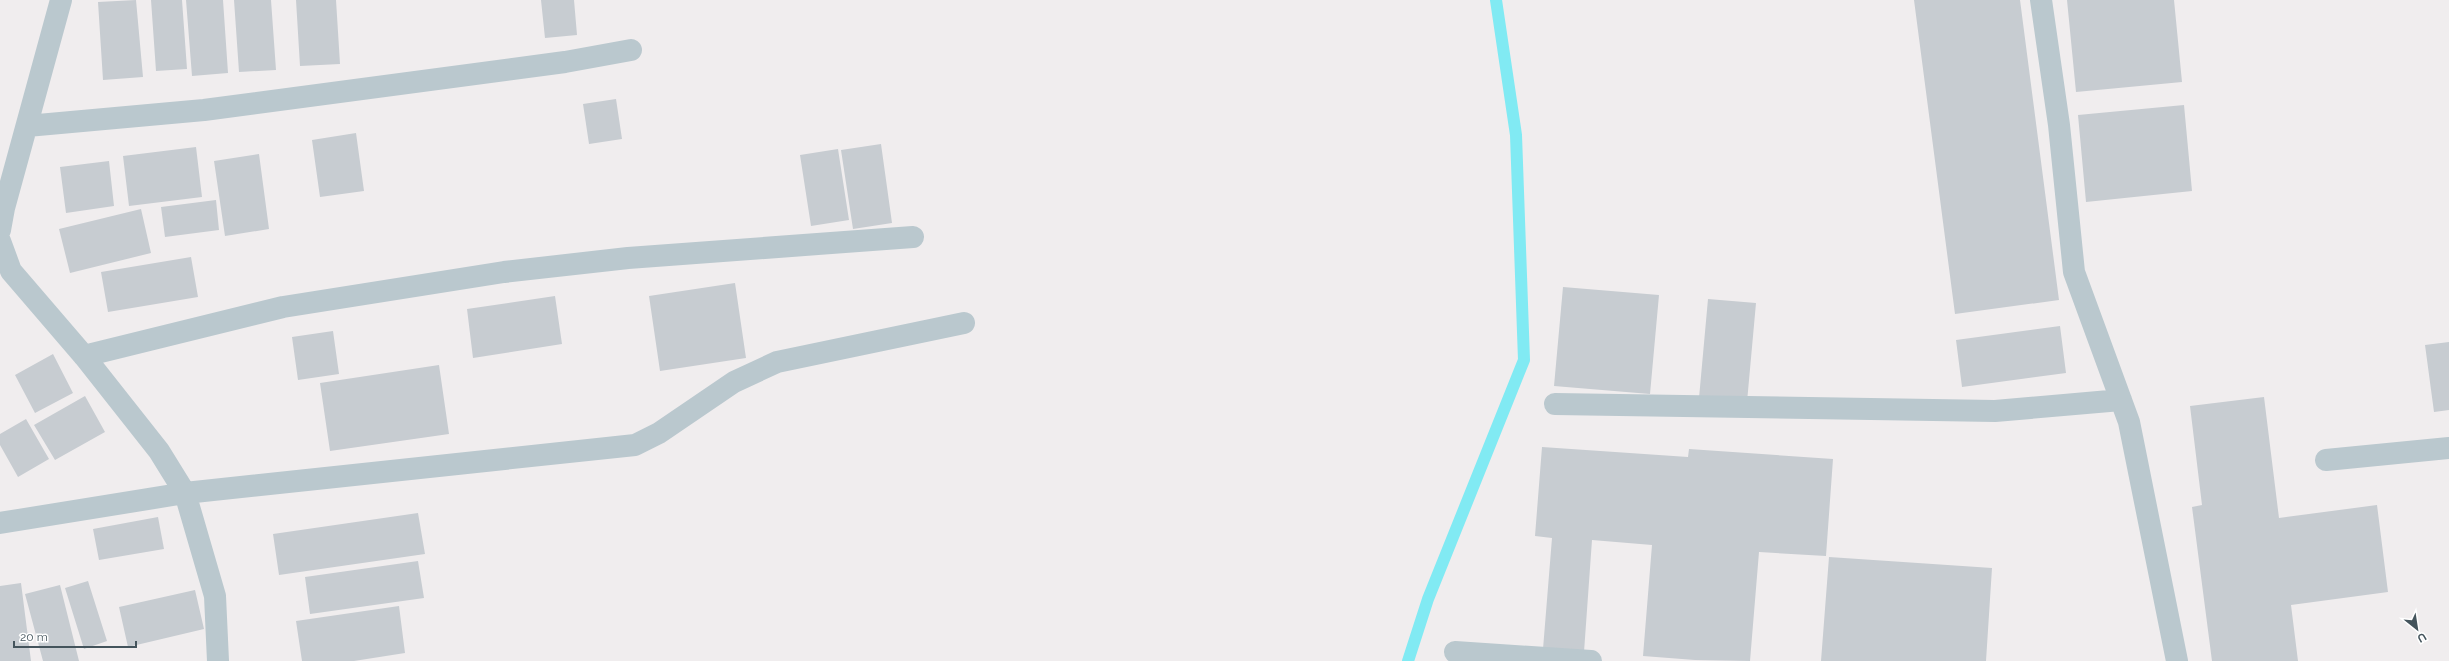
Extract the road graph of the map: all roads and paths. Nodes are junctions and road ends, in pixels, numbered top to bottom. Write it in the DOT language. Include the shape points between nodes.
graph roads {
  1 [pos="61,0"];
  2 [pos="2040,0"];
  3 [pos="631,50"];
  4 [pos="27,126"];
  5 [pos="0,230"];
  6 [pos="913,237"];
  7 [pos="0,241"];
  8 [pos="964,323"];
  9 [pos="84,356"];
  10 [pos="2120,400"];
  11 [pos="1555,404"];
  12 [pos="2449,448"];
  13 [pos="2326,460"];
  14 [pos="185,493"];
  15 [pos="0,523"];
  16 [pos="1455,652"];
  17 [pos="218,661"];
  18 [pos="1591,661"];
  19 [pos="2177,661"];
  1 -- 4 [label="street"];
  2 -- 10 [label="street" via="2059,125 2074,272"];
  3 -- 4 [label="street" via="565,62 204,110"];
  4 -- 5 [label="street"];
  6 -- 9 [label="street" via="628,258 504,272 283,307"];
  7 -- 9 [label="street" via="11,271"];
  8 -- 14 [label="street" via="777,362 734,382 659,433 635,445"];
  9 -- 14 [label="street" via="159,452"];
  10 -- 11 [label="street" via="1995,410"];
  10 -- 19 [label="street" via="2129,422"];
  12 -- 13 [label="street"];
  14 -- 15 [label="street"];
  14 -- 17 [label="street" via="215,596"];
  16 -- 18 [label="street"];
}
